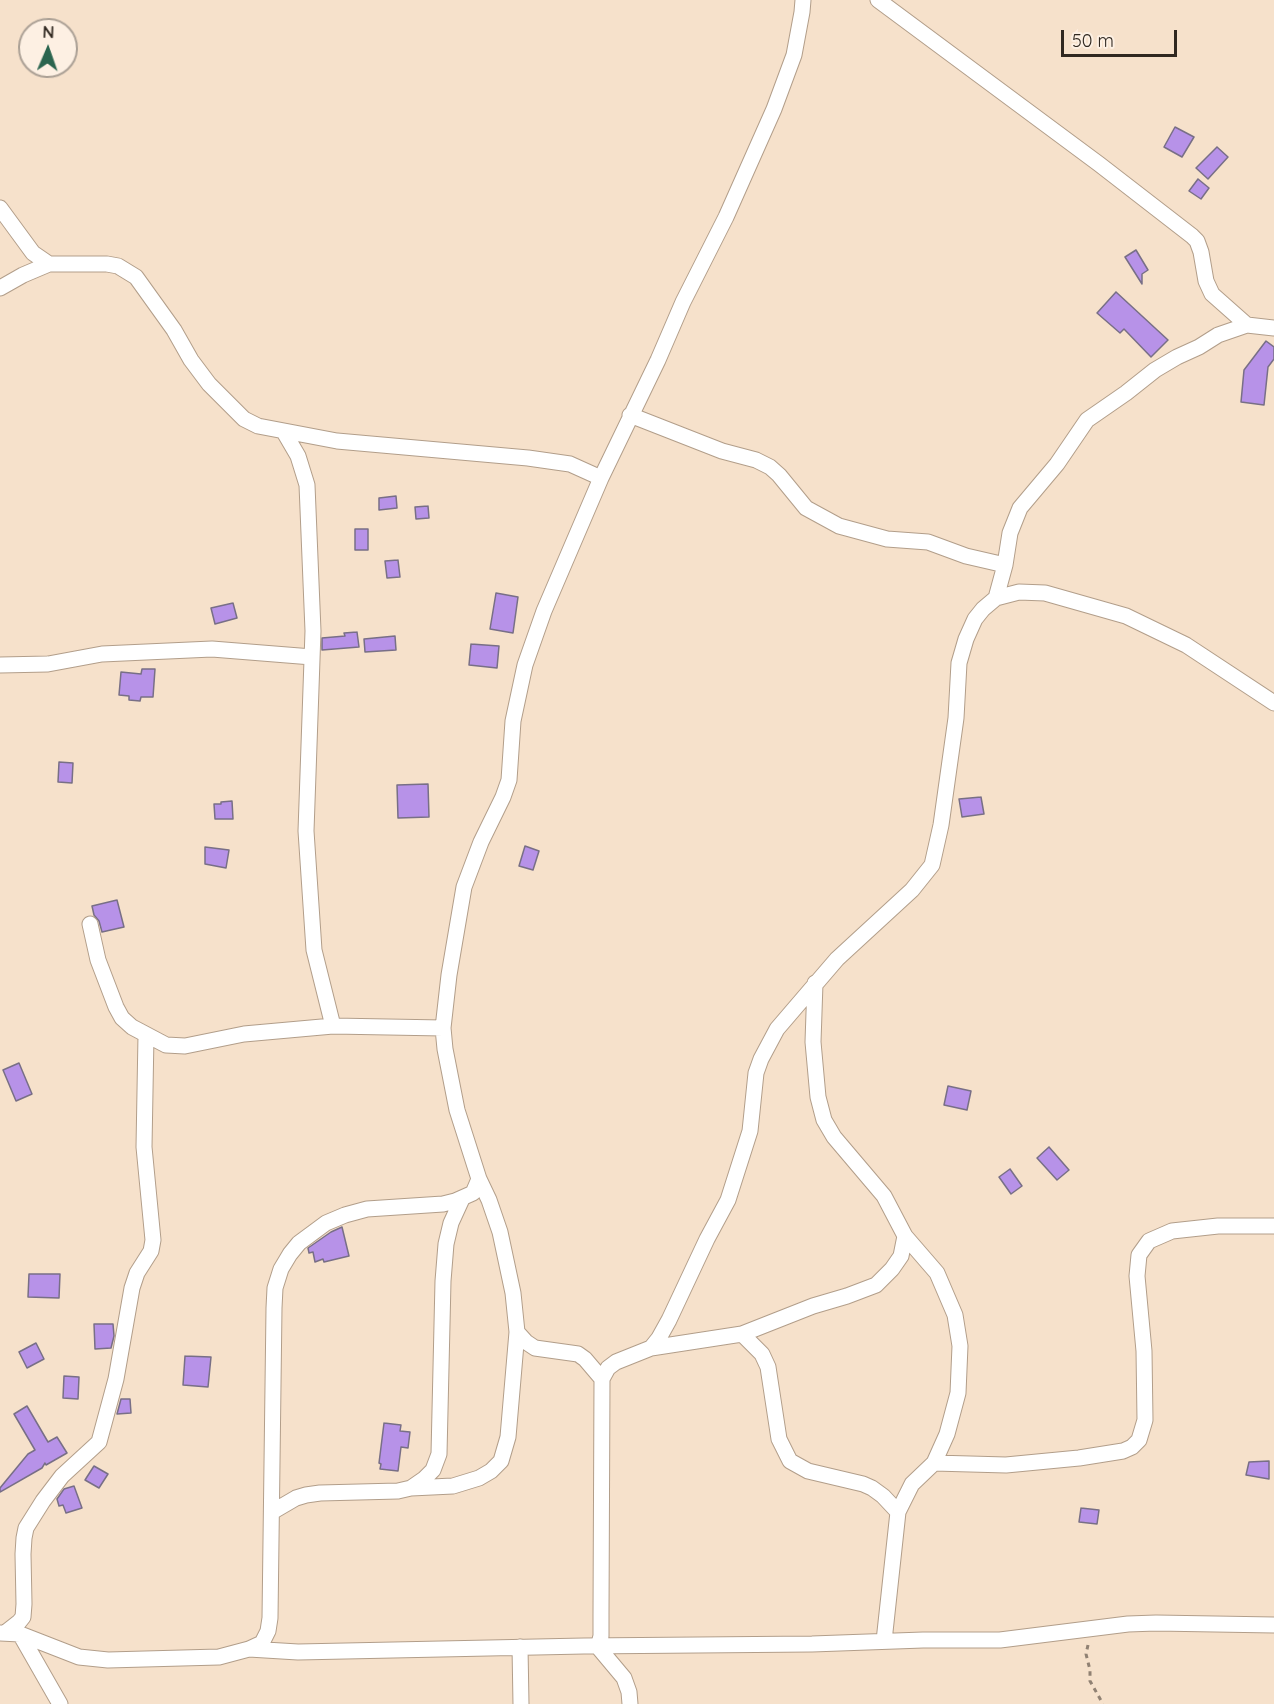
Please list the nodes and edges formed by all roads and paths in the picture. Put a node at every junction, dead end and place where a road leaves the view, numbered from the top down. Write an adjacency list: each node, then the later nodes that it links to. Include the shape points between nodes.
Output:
1 (803, 0): 8 (street, via 794,55 774,110)
2 (878, 0): 6 (street, via 1192,236 1201,252 1212,294)
3 (0, 208): 4 (street, via 33,253)
4 (49, 264): 5 (street); 9 (street, via 106,264 128,271 144,287 191,360 226,403 244,419)
5 (0, 288)
6 (1247, 325): 7 (street); 11 (street, via 1218,335 1155,370 1087,420 1020,508 1010,533)
7 (1274, 328)
8 (630, 415): 10 (street); 11 (street, via 770,466 806,508 839,526 887,539 928,542)
9 (284, 432): 10 (street, via 570,464); 13 (street, via 298,456 307,485)
10 (601, 478): 19 (street, via 525,665 513,721 509,780 464,887)
11 (1005, 565): 12 (street)
12 (996, 598): 15 (street, via 1019,591 1045,593 1126,616 1186,645); 17 (street, via 975,619 959,663 956,718 932,864 912,890)
13 (312, 657): 14 (street, via 212,649 102,654 48,664); 18 (street, via 306,831 309,894 314,950)
14 (0, 664)
15 (1274, 703)
16 (90, 924): 20 (street, via 98,960 116,1007 122,1018)
17 (816, 983): 24 (street, via 813,1042 824,1120 884,1196); 27 (street, via 777,1029 761,1059 750,1131 728,1200 669,1320)
18 (333, 1026): 19 (street); 20 (street, via 244,1034 185,1046 166,1045)
19 (443, 1028): 21 (street, via 457,1110)
20 (146, 1035): 35 (street, via 144,1147 151,1251 132,1288 116,1379 99,1442 62,1476 26,1528 23,1617)
21 (479, 1179): 22 (street, via 473,1192); 25 (street, via 500,1232)
22 (462, 1199): 30 (street, via 446,1244 439,1454 433,1470); 31 (street, via 345,1215 326,1223 290,1254 275,1288)
23 (1274, 1226): 29 (street, via 1172,1231 1149,1241 1139,1255 1144,1420 1139,1440 1132,1447 1079,1458 1006,1465)
24 (905, 1236): 26 (street, via 901,1256 876,1285); 29 (street, via 937,1273 955,1315 960,1346 958,1393)
25 (517, 1332): 28 (street, via 536,1347 578,1354); 30 (street, via 508,1437 501,1461 479,1478 453,1486)
26 (742, 1334): 27 (street); 32 (street, via 762,1354 768,1367 778,1439 790,1461 808,1471 872,1488)
27 (651, 1348): 28 (street, via 616,1362)
28 (602, 1379): 38 (street)
29 (934, 1463): 32 (street, via 912,1484)
30 (411, 1488): 31 (street, via 306,1495)
31 (272, 1512): 39 (street, via 268,1631 262,1643)
32 (898, 1512): 36 (street)
33 (1274, 1625): 34 (street, via 1156,1623)
34 (1091, 1628): 36 (street, via 1000,1640); 43 (path, via 1086,1654 1090,1681)
35 (8, 1633): 39 (street, via 79,1657 108,1660 219,1658); 40 (street)
36 (884, 1641): 38 (street)
37 (520, 1647): 38 (street); 39 (street, via 298,1653); 41 (street)
38 (598, 1647): 42 (street, via 624,1678)
39 (249, 1649)
40 (60, 1704)
41 (521, 1704)
42 (630, 1704)
43 (1103, 1704)

